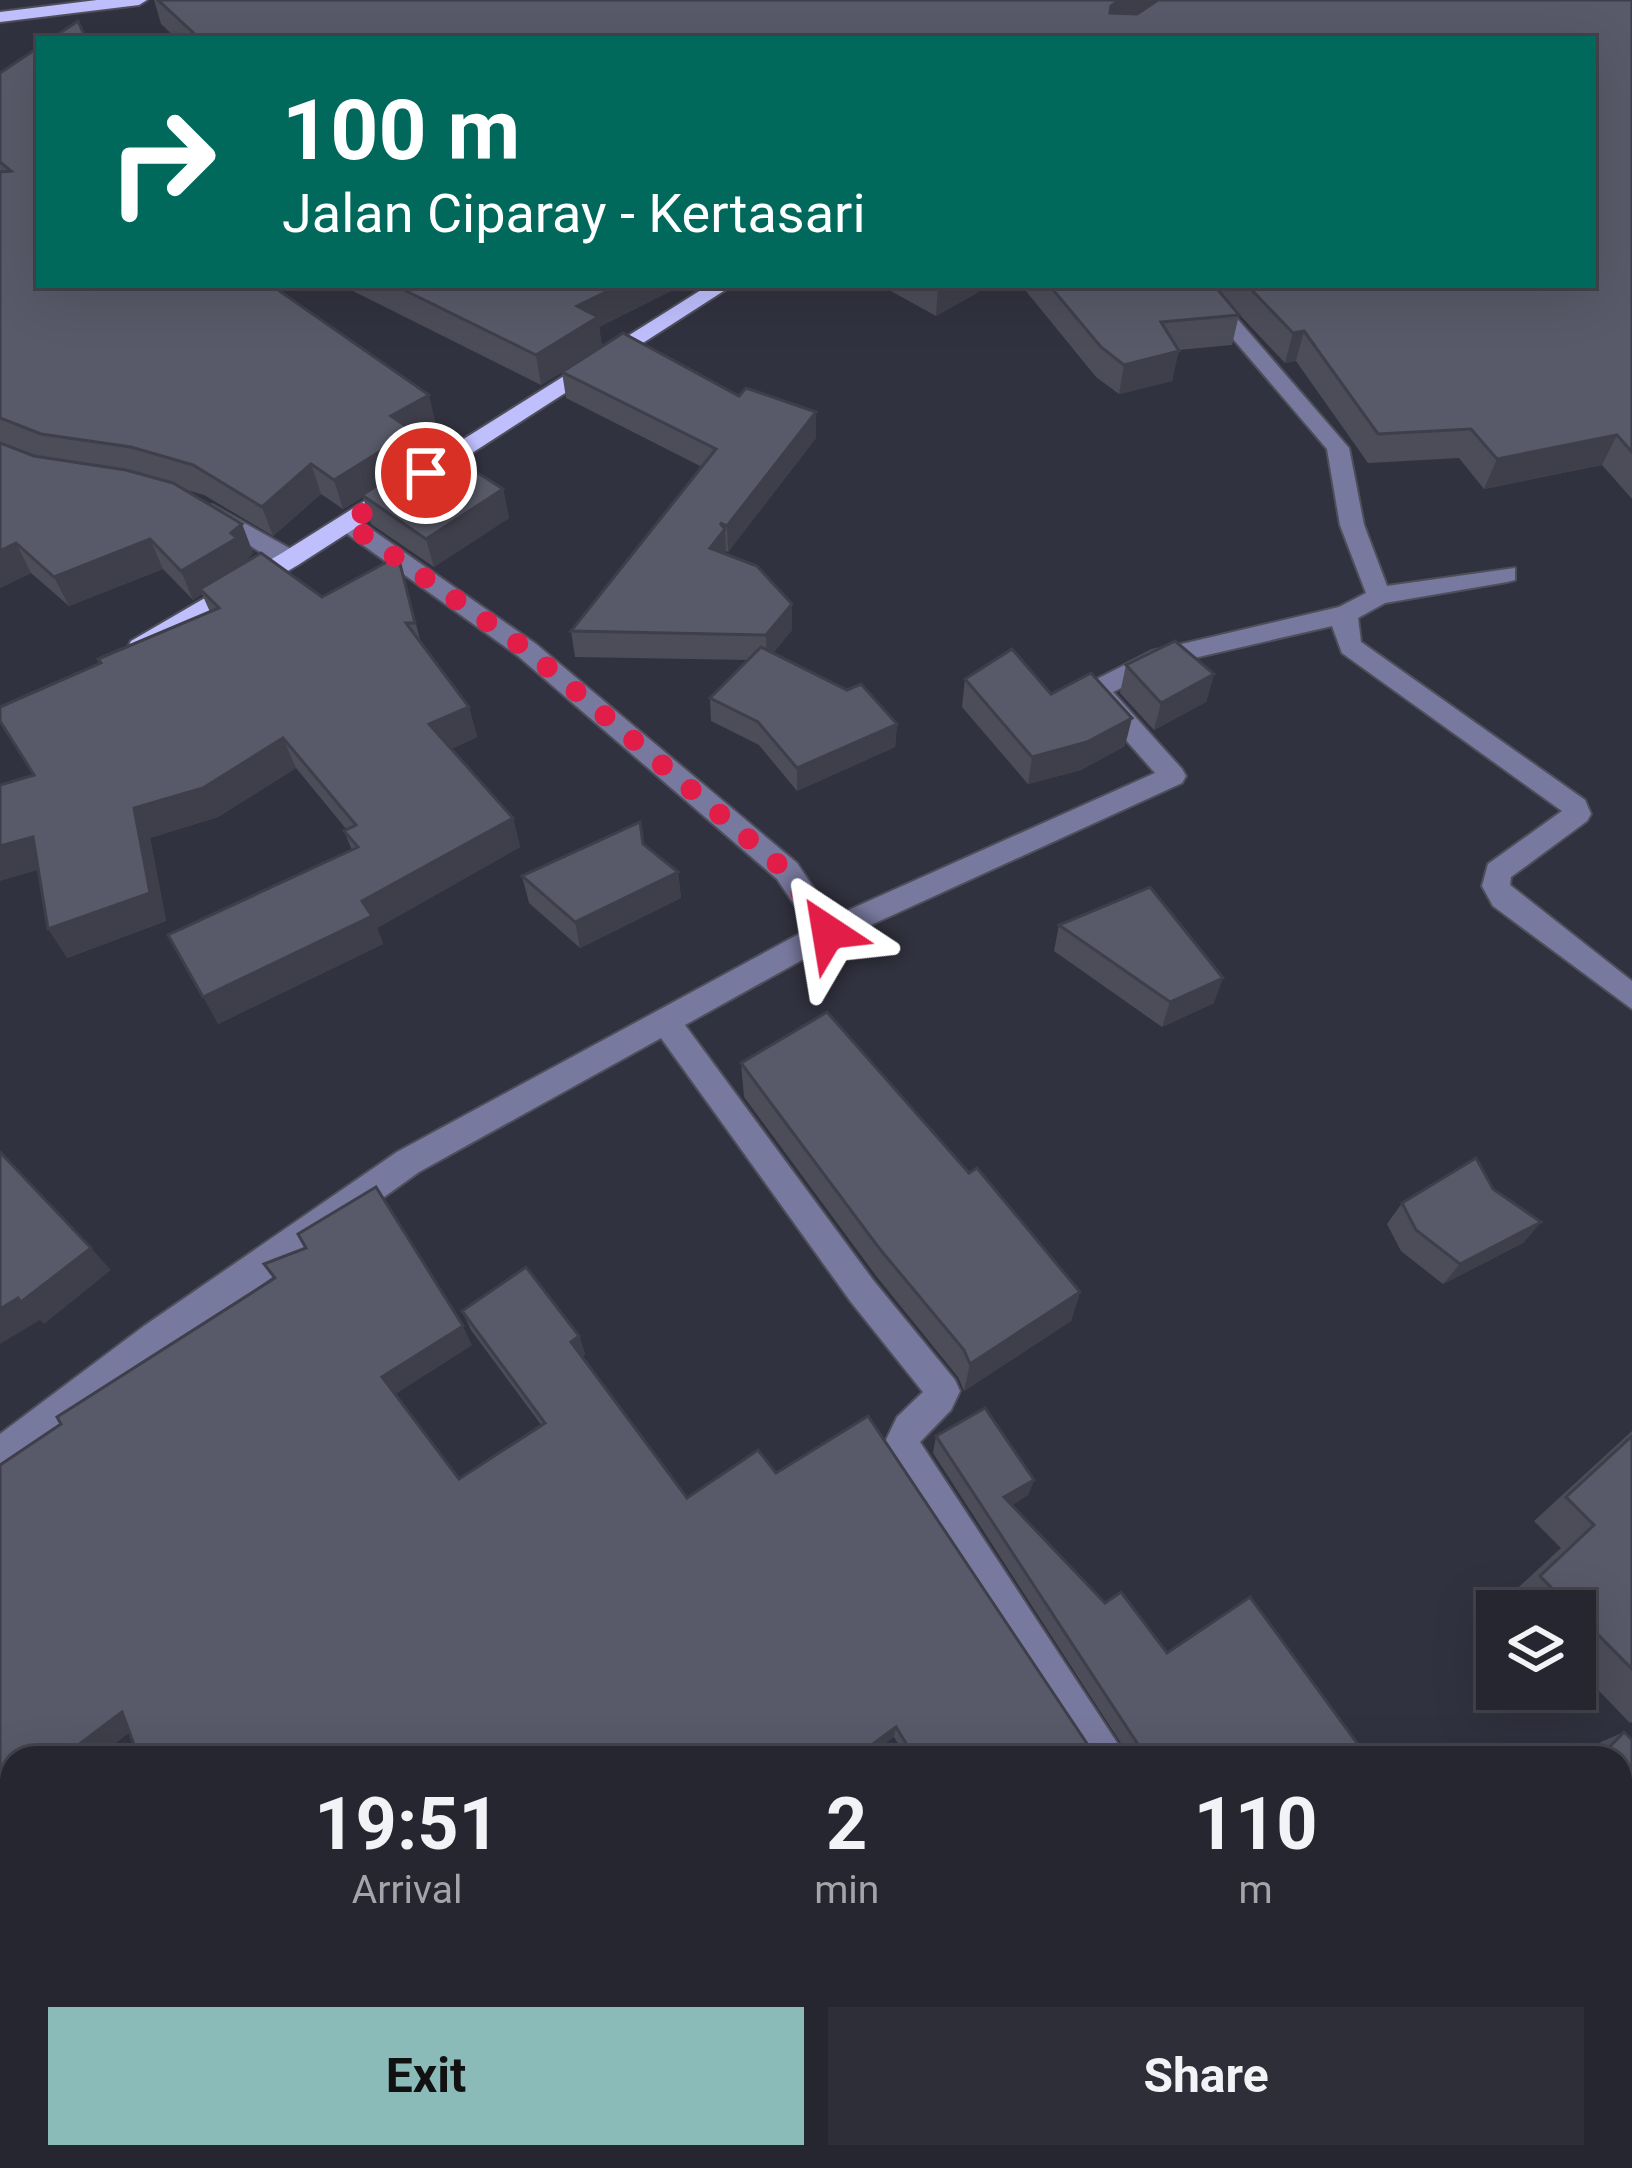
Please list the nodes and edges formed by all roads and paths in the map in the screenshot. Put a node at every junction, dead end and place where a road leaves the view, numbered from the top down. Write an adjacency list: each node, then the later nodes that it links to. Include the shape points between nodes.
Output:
1 (139, 0): 2 (main road)
2 (0, 17)
3 (718, 288): 6 (main road)
4 (1200, 288): 9 (street, via 1337,448 1352,525)
5 (195, 504): 7 (street)
6 (347, 523): 7 (main road); 12 (street, via 527,650 617,726 787,872)
7 (290, 559): 11 (main road)
8 (1507, 574): 9 (street)
9 (1379, 596): 10 (street)
10 (1346, 614): 12 (street, via 1161,657 1096,690 1173,776); 13 (street, via 1351,647 1576,807 1577,814 1498,872 1496,886)
11 (112, 664)
12 (828, 932): 14 (street)
13 (1632, 997)
14 (665, 1020): 15 (street, via 408,1162); 16 (street, via 943,1391 901,1444)
15 (0, 1455)
16 (1100, 1746)

